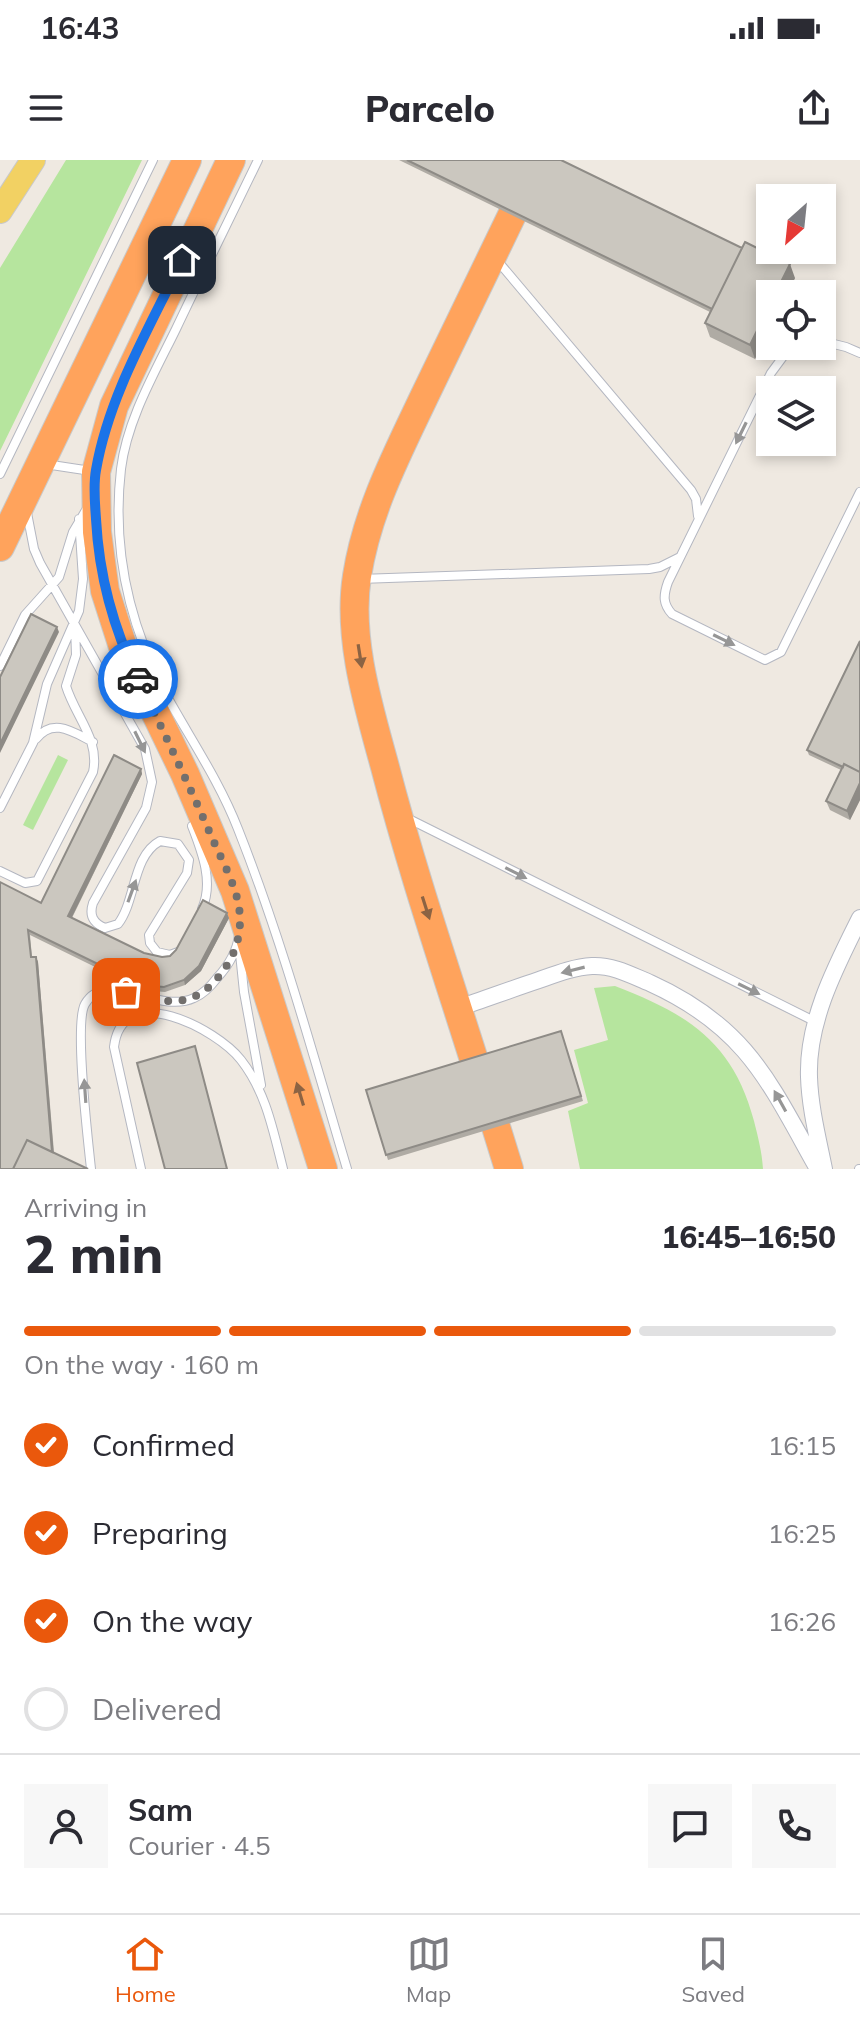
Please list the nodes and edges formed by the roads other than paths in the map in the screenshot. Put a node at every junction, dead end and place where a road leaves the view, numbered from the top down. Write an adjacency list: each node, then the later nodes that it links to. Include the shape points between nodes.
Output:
1 (33, 160): 6 (main road)
2 (153, 160): 13 (lane)
3 (187, 160): 12 (highway)
4 (231, 160): 15 (highway, via 127,375)
5 (258, 160): 46 (lane, via 149,383 133,427 122,466 120,556 138,631 164,690 213,773 263,894)
6 (0, 211)
7 (512, 215): 8 (highway)
8 (492, 255): 17 (lane, via 691,490); 20 (highway, via 384,482)
9 (836, 344): 10 (lane)
10 (860, 353)
11 (781, 360): 17 (lane, one-way to 17)
12 (41, 464): 15 (lane); 16 (highway)
13 (0, 474)
14 (860, 492): 19 (lane, one-way to 14, via 665,590 666,607 765,660 781,652)
15 (90, 496): 21 (lane); 23 (lane); 28 (highway, via 112,616)
16 (24, 498): 18 (highway); 21 (lane, via 34,549)
17 (697, 523): 19 (lane)
18 (0, 547)
19 (680, 557): 20 (lane, via 649,569)
20 (356, 579): 30 (highway, one-way to 30, via 359,652)
21 (53, 585): 22 (lane); 23 (lane)
22 (25, 615): 24 (lane); 25 (lane)
23 (75, 625): 26 (lane, via 76,655 66,686); 27 (lane, via 47,684); 36 (lane, one-way to 36, via 139,738 152,782 146,808 93,903 92,915 100,926 118,924 147,851 160,841 171,841 187,854 189,867 149,939 152,948 165,955 174,954)
24 (23, 639)
25 (0, 666)
26 (93, 742): 27 (lane, via 52,726); 31 (lane, via 93,772 40,877 29,884)
27 (33, 743): 29 (lane)
28 (185, 774): 32 (highway); 33 (lane, via 191,822 208,881)
29 (0, 808)
30 (397, 813): 37 (highway, one-way to 37); 38 (lane, one-way to 38)
31 (0, 871)
32 (235, 891): 35 (lane); 45 (highway, one-way to 32)
33 (198, 916)
34 (860, 918): 38 (street)
35 (239, 940): 40 (lane); 42 (lane, one-way to 35, via 80,1030 85,1003 109,988 163,1002 194,998 222,973)
36 (186, 941)
37 (458, 1008): 39 (highway); 48 (street, one-way to 37, via 745,1050 712,1018 650,984 609,967 591,966)
38 (816, 1022): 48 (street, via 809,1076)
39 (475, 1063)
40 (263, 1093): 43 (lane, via 242,1061 212,1033 167,1016 126,1020 114,1047); 44 (lane)
41 (496, 1127): 47 (highway)
42 (91, 1169)
43 (141, 1169)
44 (283, 1169)
45 (323, 1169)
46 (347, 1169)
47 (509, 1169)
48 (821, 1169)

